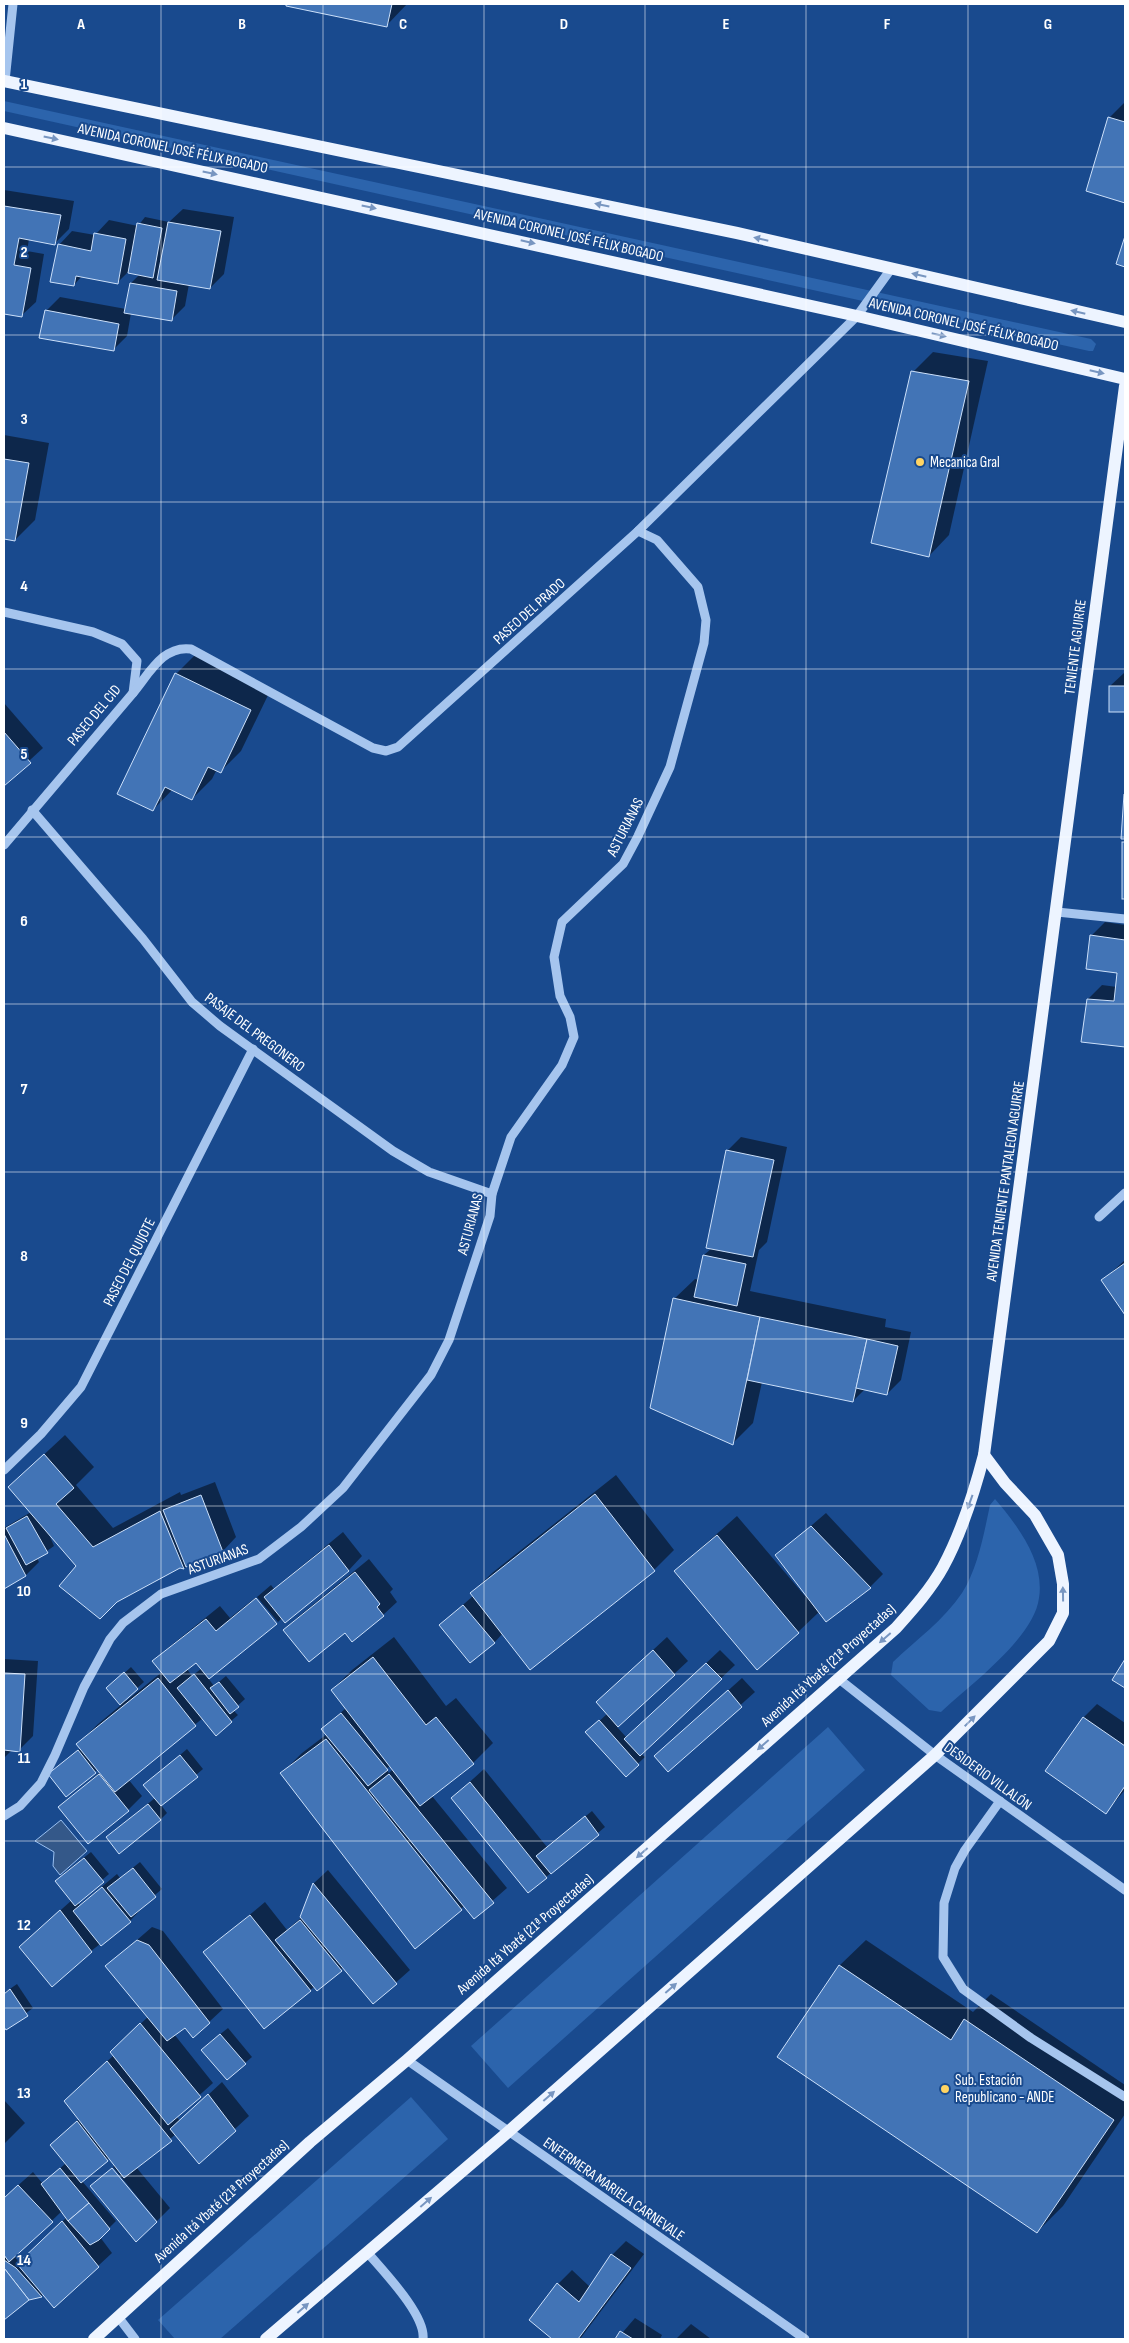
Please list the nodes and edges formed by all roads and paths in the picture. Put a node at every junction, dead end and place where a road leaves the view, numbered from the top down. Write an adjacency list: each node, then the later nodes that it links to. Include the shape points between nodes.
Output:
1 (13, 4): 2 (street)
2 (4, 81): 4 (main road, AVENIDA CORONEL JOSÉ FÉLIX BOGADO, one-way to 2, via 636,212)
3 (4, 128): 5 (main road, AVENIDA CORONEL JOSÉ FÉLIX BOGADO, one-way to 5)
4 (891, 269): 5 (street, PASEO DEL PRADO); 6 (main road, AVENIDA CORONEL JOSÉ FÉLIX BOGADO, one-way to 4)
5 (857, 316): 7 (main road, AVENIDA CORONEL JOSÉ FÉLIX BOGADO, one-way to 7); 9 (street, PASEO DEL PRADO)
6 (1125, 322)
7 (1125, 379)
8 (1125, 386): 14 (main road, TENIENTE AGUIRRE)
9 (638, 531): 11 (street, PASEO DEL PRADO, via 398,747 386,751 373,748 191,650 180,648 166,653); 18 (street, ASTURIANAS, via 657,540 698,587 706,620 704,643 670,767 638,836 623,864 562,922 554,957 560,996 570,1017 574,1037 562,1064 511,1137)
10 (4, 612): 11 (street, PASEO DEL CID, via 93,632 122,644 137,661)
11 (133, 693): 12 (street, PASEO DEL CID)
12 (32, 810): 13 (street, PASEO DEL CID); 16 (street, PASAJE DEL PREGONERO, via 143,939 192,1002)
13 (4, 845)
14 (1057, 912): 15 (street); 20 (main road, AVENIDA TENIENTE PANTALEON AGUIRRE)
15 (1125, 919)
16 (253, 1049): 18 (street, PASAJE DEL PREGONERO, via 393,1151 429,1172); 21 (street, PASEO DEL QUIJOTE, via 81,1387 42,1434)
17 (1125, 1193): 19 (street)
18 (492, 1194): 25 (street, ASTURIANAS, via 490,1216 449,1340 431,1374 348,1480 301,1527 259,1559 161,1594 123,1624 110,1639 84,1687 41,1783 20,1806)
19 (1099, 1217)
20 (984, 1455): 22 (main road, Avenida Itá Ybaté (21ª Proyectadas), one-way to 22, via 963,1522 942,1568 896,1628); 23 (main road, one-way to 20, via 1049,1641 1064,1613 1058,1554 1035,1516)
21 (4, 1470)
22 (839, 1679): 23 (street, DESIDERIO VILLALÓN); 27 (main road, Avenida Itá Ybaté (21ª Proyectadas), one-way to 27)
23 (935, 1755): 24 (street, DESIDERIO VILLALÓN); 29 (main road, one-way to 23)
24 (1000, 1801): 26 (street, DESIDERIO VILLALÓN); 28 (street, via 955,1868 944,1903 943,1957 963,1989 1031,2038)
25 (4, 1816)
26 (1125, 1890)
27 (407, 2060): 29 (street, ENFERMERA MARIELA CARNEVALE); 31 (main road, Avenida Itá Ybaté (21ª Proyectadas), via 233,2210)
28 (1125, 2097)
29 (508, 2132): 30 (main road, one-way to 29); 36 (street, ENFERMERA MARIELA CARNEVALE)
30 (367, 2252): 34 (main road, one-way to 30); 35 (street, via 416,2312 424,2332)
31 (119, 2318): 32 (main road, Avenida Itá Ybaté (21ª Proyectadas)); 33 (street)
32 (94, 2339)
33 (135, 2339)
34 (266, 2339)
35 (422, 2339)
36 (805, 2339)

